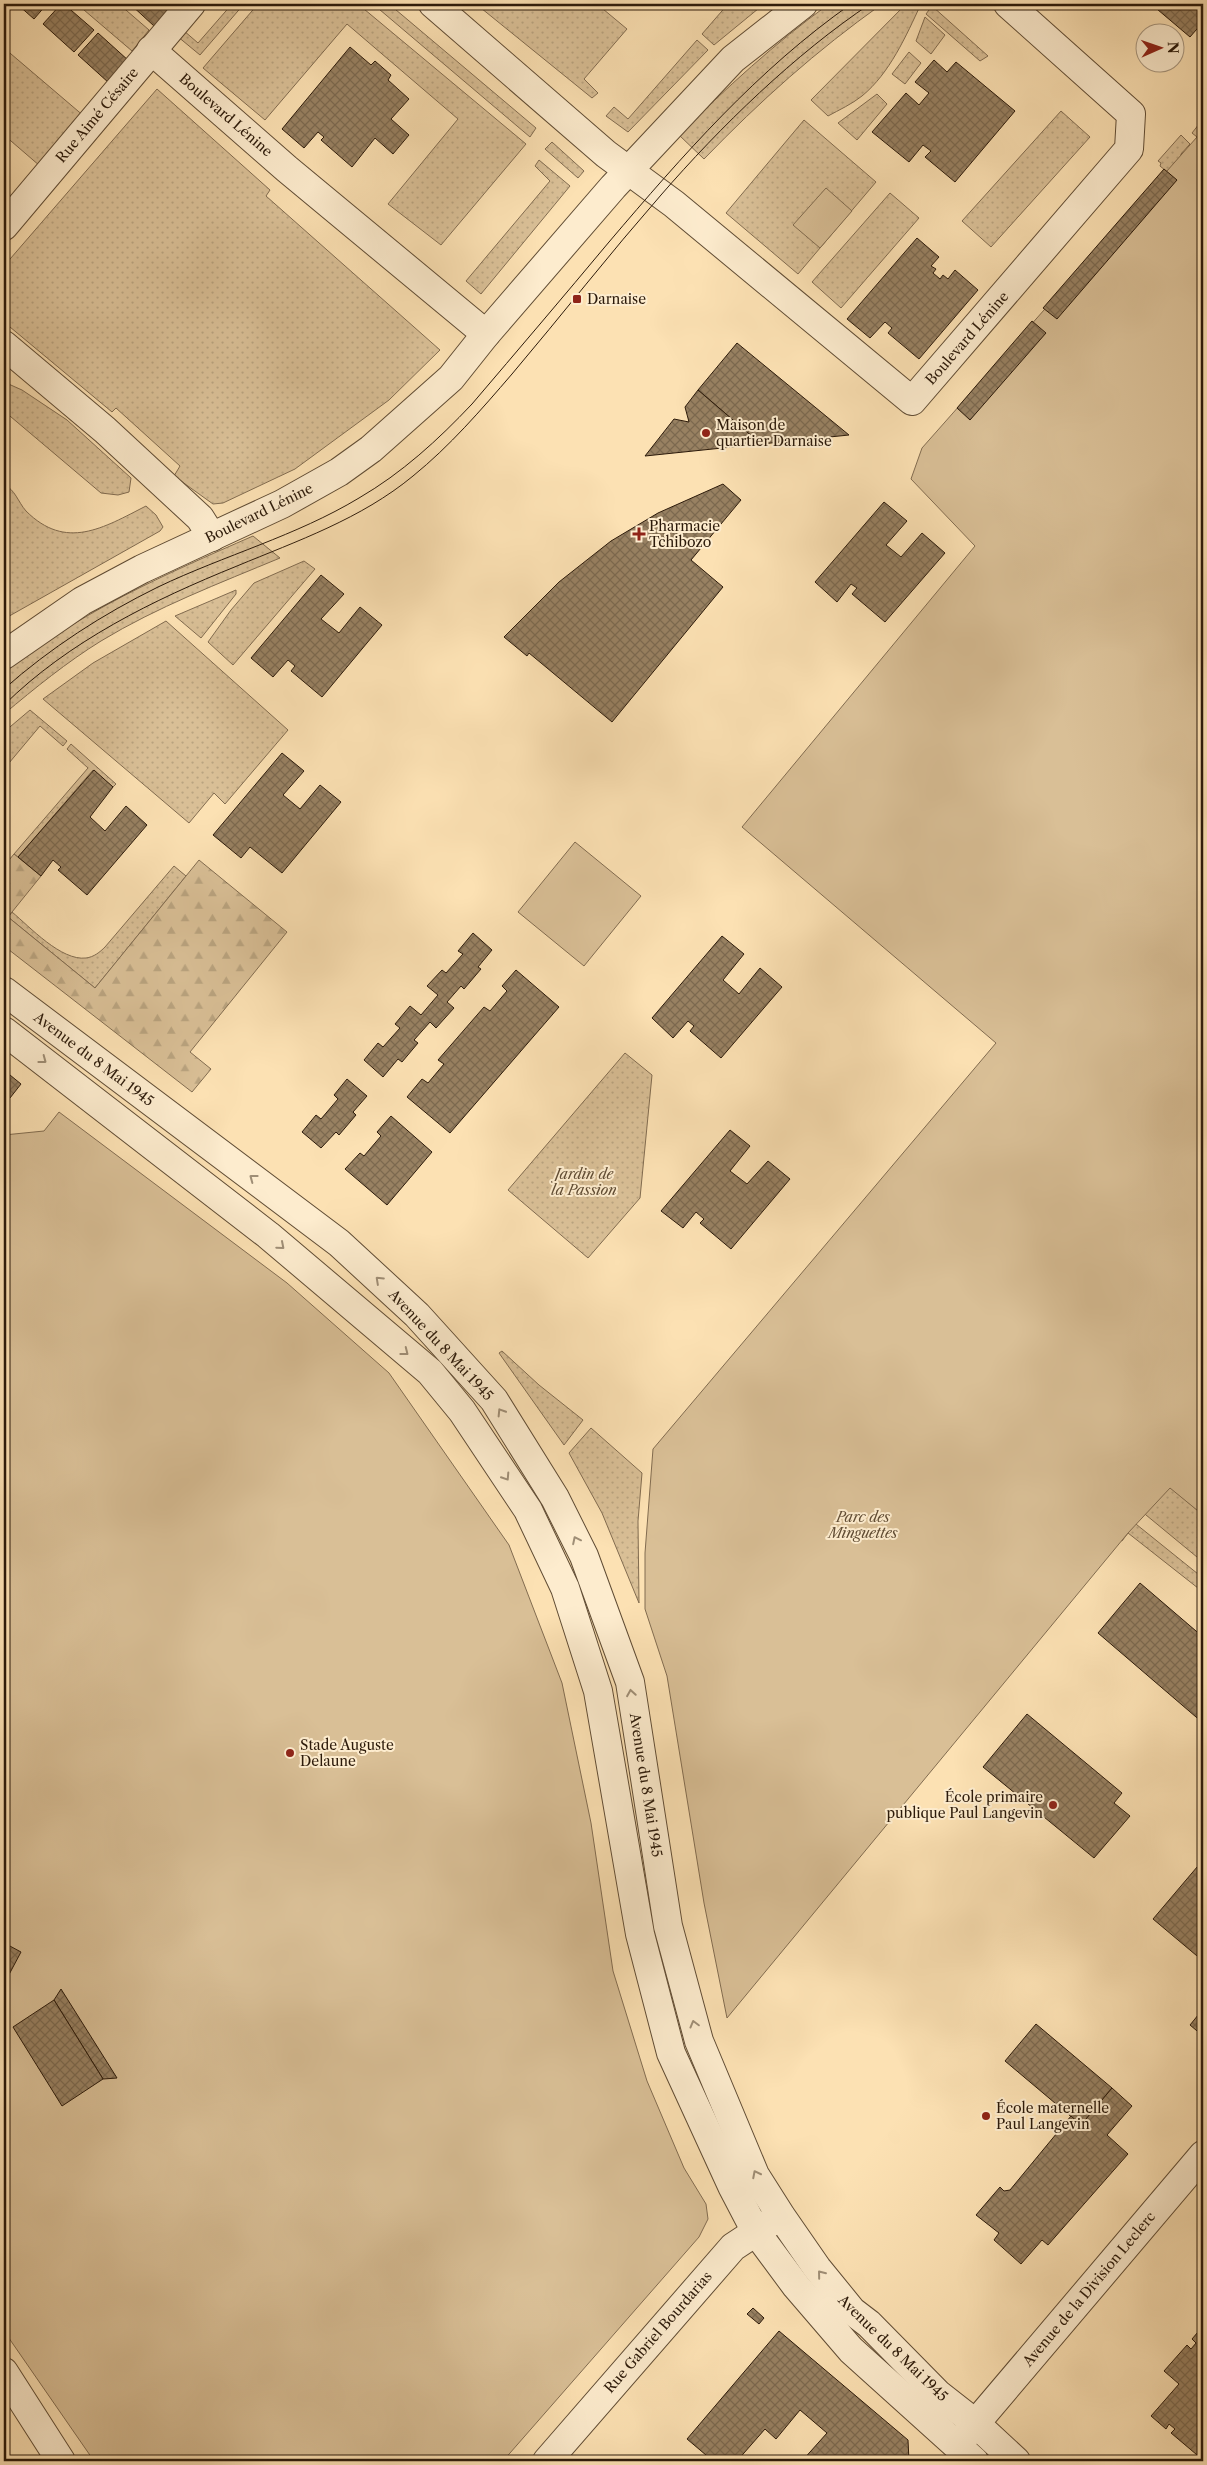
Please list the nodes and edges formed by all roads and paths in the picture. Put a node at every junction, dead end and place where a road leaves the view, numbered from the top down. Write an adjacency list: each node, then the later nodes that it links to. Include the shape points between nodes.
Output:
1 (191, 4): 5 (street, Rue Aimé Césaire)
2 (433, 4): 6 (street, Boulevard Lénine, via 606,154)
3 (803, 4): 6 (street, Boulevard Lénine, via 733,59)
4 (1008, 4): 6 (street, Boulevard Lénine, via 1131,114 1129,149 912,401)
5 (151, 50): 7 (street, Rue Aimé Césaire); 8 (street, Boulevard Lénine, via 287,169)
6 (629, 170): 8 (street, Boulevard Lénine)
7 (4, 226)
8 (486, 334): 10 (street, Boulevard Lénine, via 451,378 371,449 324,481)
9 (4, 345): 10 (street, via 119,442 200,518)
10 (212, 537): 11 (street, Boulevard Lénine, via 82,600)
11 (4, 655)
12 (4, 991): 15 (street, Avenue du 8 Mai 1945)
13 (4, 1031): 14 (street, Avenue du 8 Mai 1945, one-way to 14)
14 (80, 1089): 15 (street, Avenue du 8 Mai 1945, via 106,1092); 16 (street, Avenue du 8 Mai 1945)
15 (195, 1142): 16 (street, Avenue du 8 Mai 1945, via 239,1193); 18 (street, Avenue du 8 Mai 1945, one-way to 15, via 756,2174 699,2040 668,1926 630,1682 584,1556 555,1498 494,1400 417,1316 339,1243)
16 (252, 1223): 19 (street, Avenue du 8 Mai 1945, one-way to 19, via 430,1372 462,1411 528,1510 565,1588 598,1691 640,1934 671,2053)
17 (1203, 2155): 21 (street, Avenue de la Division Leclerc)
18 (781, 2216): 19 (street, Rue Gabriel Bourdarias); 21 (street, Avenue du 8 Mai 1945, one-way to 18, via 938,2394 852,2311)
19 (756, 2232): 22 (street, Avenue du 8 Mai 1945, via 850,2350); 24 (street, Rue Gabriel Bourdarias, via 733,2246)
20 (4, 2372): 23 (street)
21 (975, 2424): 22 (street, Avenue de la Division Leclerc); 25 (street, Avenue du 8 Mai 1945)
22 (958, 2456)
23 (61, 2461)
24 (547, 2461)
25 (1016, 2461)

